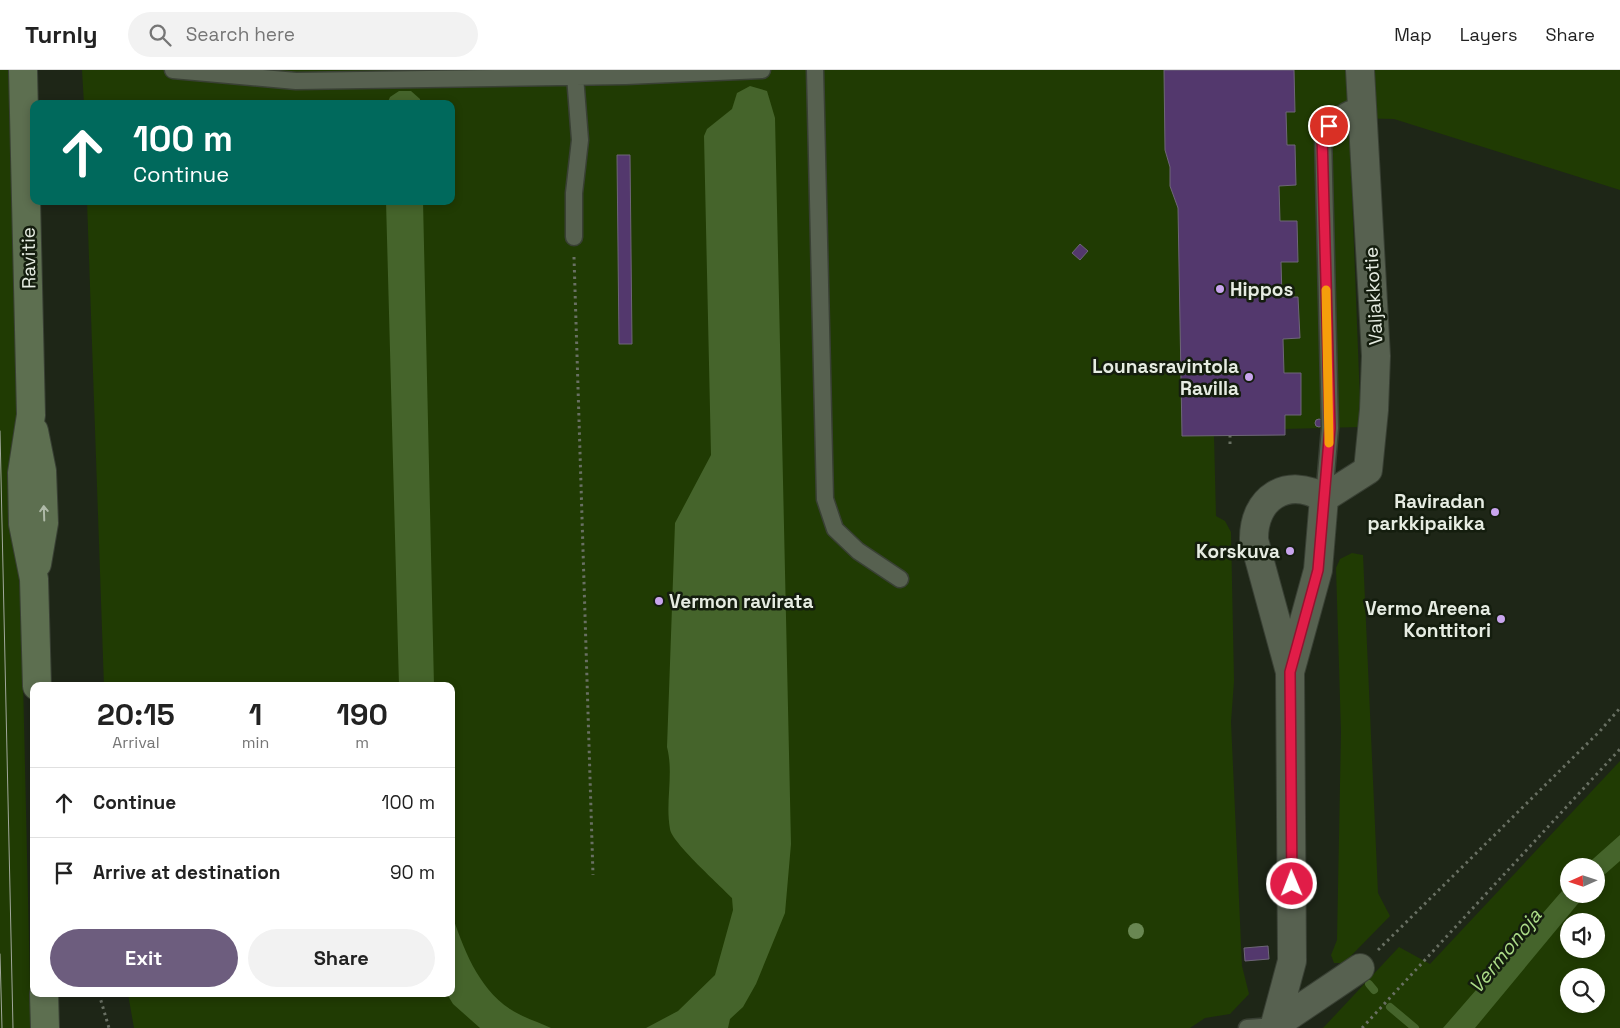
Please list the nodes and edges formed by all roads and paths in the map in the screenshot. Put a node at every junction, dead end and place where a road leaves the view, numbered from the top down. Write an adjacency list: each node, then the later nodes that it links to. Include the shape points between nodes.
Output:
1 (23, 70): 14 (street, Ravitie, via 31,415 22,473 23,524 34,579)
2 (173, 70): 6 (lane, via 296,81)
3 (762, 70): 6 (lane)
4 (815, 70): 12 (lane, via 825,499 835,529 858,552)
5 (1360, 70): 7 (street, Valjakkotie)
6 (575, 76): 8 (lane, via 580,140 574,193)
7 (1363, 106): 11 (street, Valjakkotie, via 1376,356 1374,410 1368,470); 11 (lane, via 1349,107 1335,117 1322,134 1330,428)
8 (574, 236): 17 (path)
9 (1230, 436): 10 (path)
10 (1230, 444)
11 (1324, 498): 13 (street, via 1318,570); 13 (street, via 1305,489 1282,491 1262,506 1254,527 1254,540)
12 (900, 579)
13 (1290, 672): 21 (street, via 1292,961)
14 (37, 682)
15 (1620, 708): 18 (path)
16 (1620, 749): 25 (path)
17 (593, 875)
18 (1360, 968): 21 (street)
19 (44, 997): 22 (street)
20 (100, 997): 23 (path)
21 (1274, 1027): 24 (lane)
22 (45, 1028)
23 (109, 1028)
24 (1247, 1028)
25 (1362, 1028)

